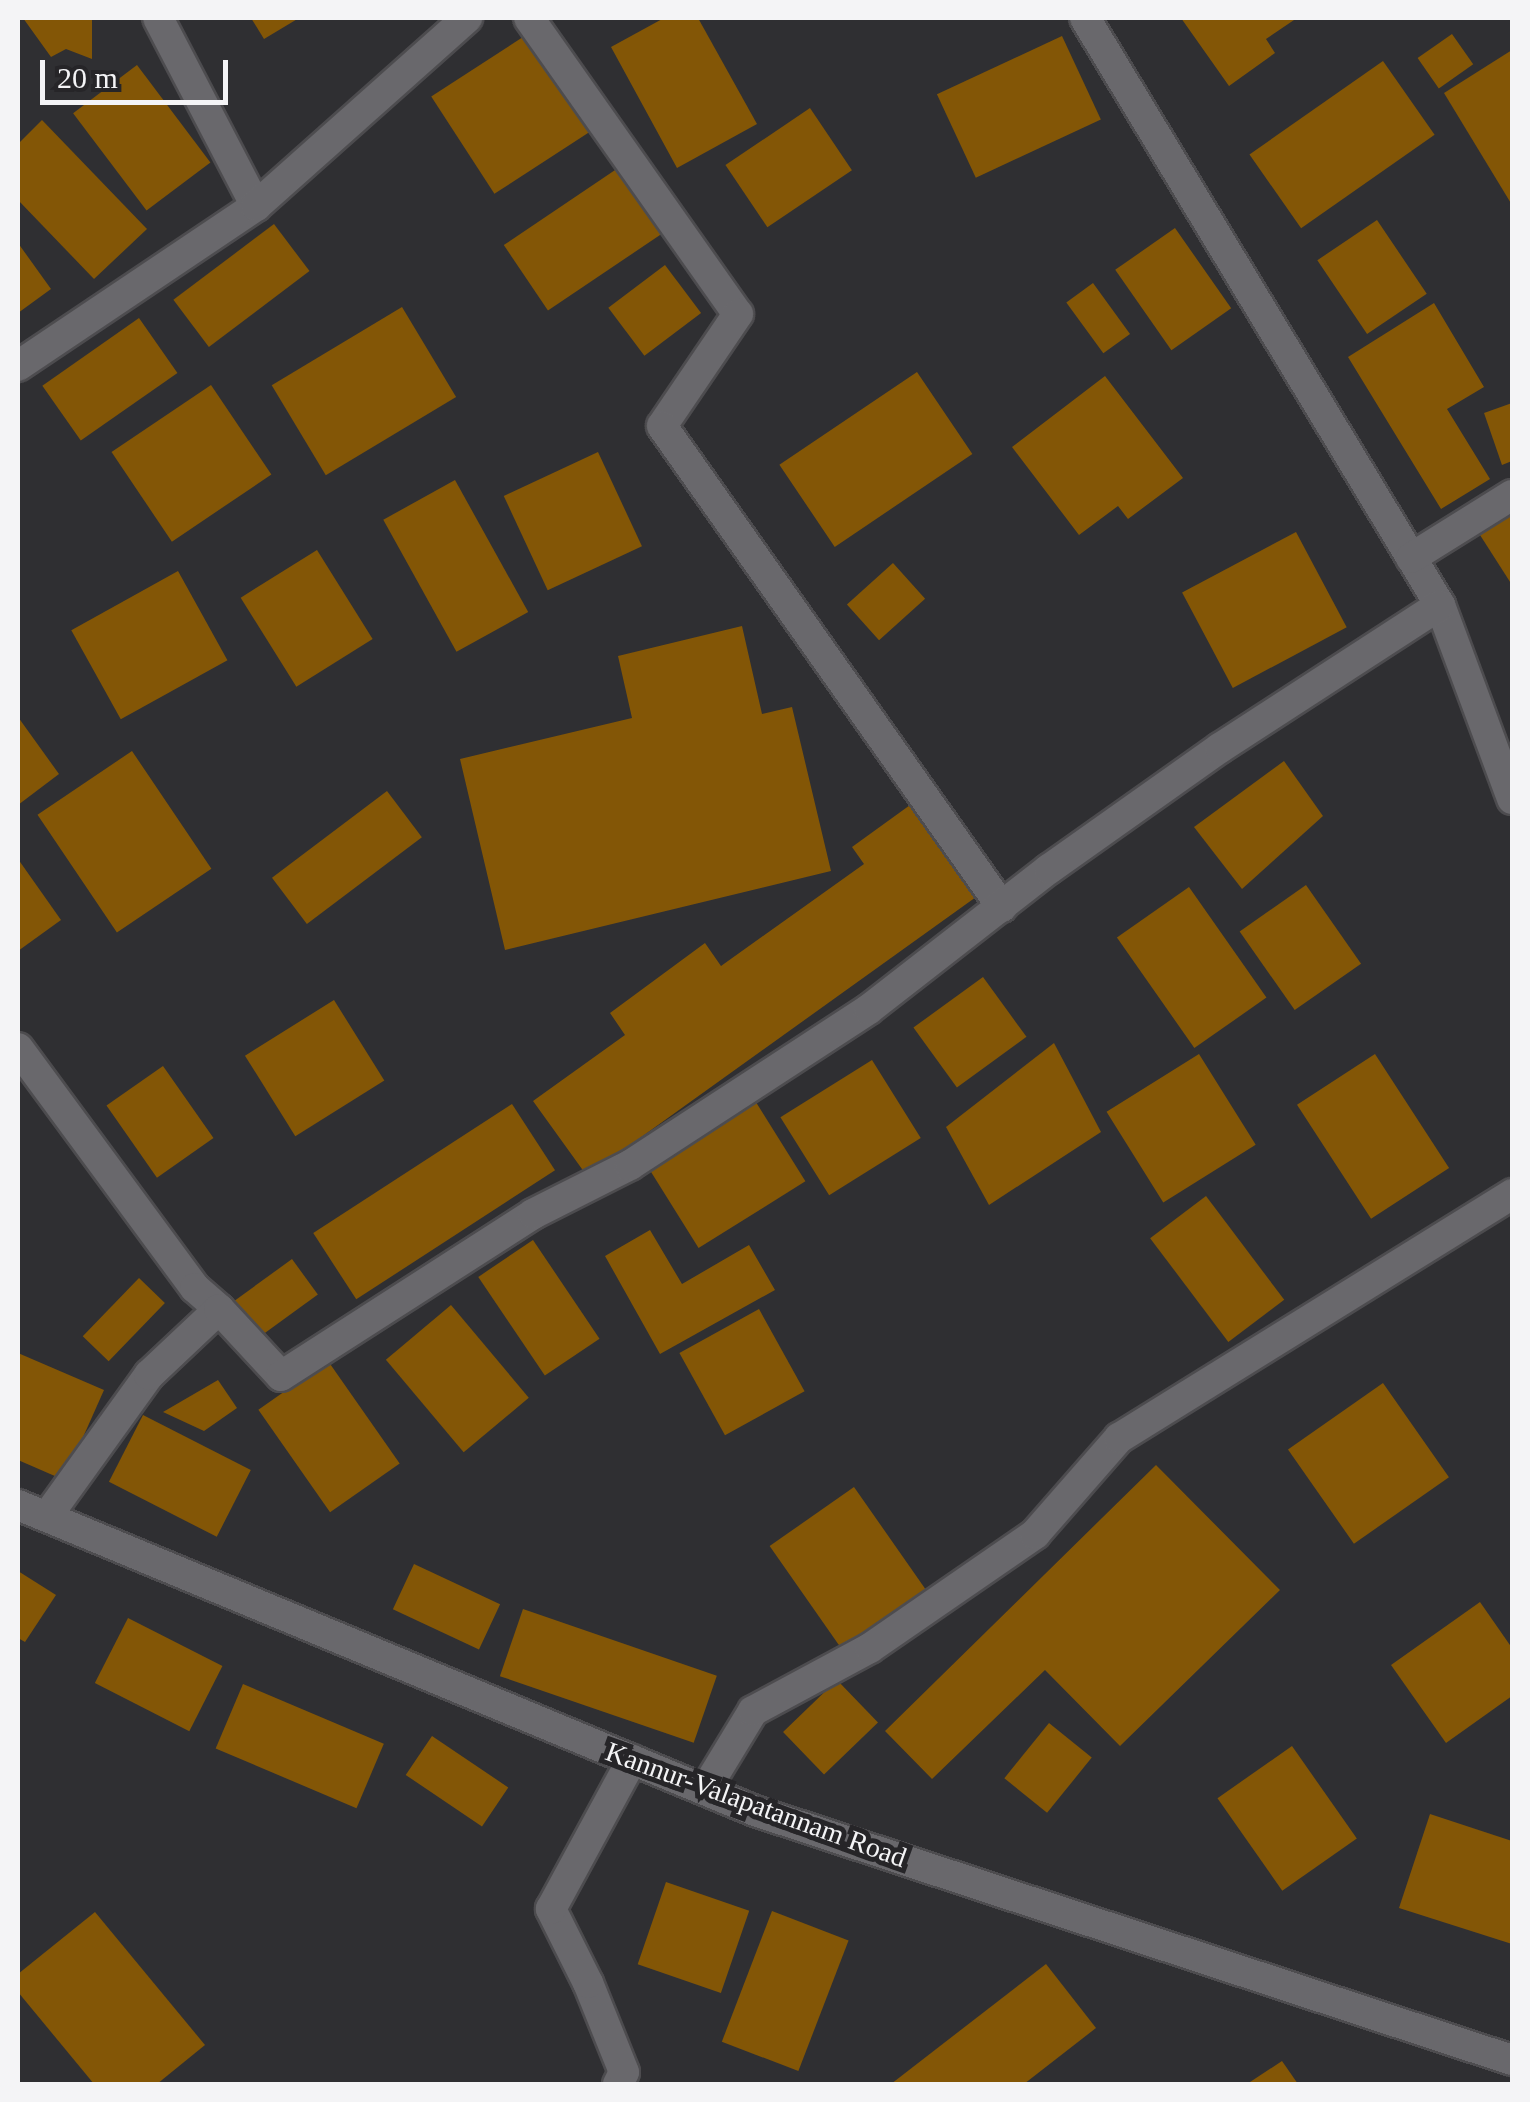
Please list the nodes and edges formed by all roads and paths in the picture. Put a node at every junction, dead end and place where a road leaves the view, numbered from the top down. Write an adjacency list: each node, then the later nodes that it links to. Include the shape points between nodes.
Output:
1 (158, 18): 5 (street)
2 (467, 18): 5 (street)
3 (528, 18): 11 (street, via 738,314 662,426)
4 (1085, 18): 8 (street)
5 (256, 206): 6 (street)
6 (18, 366)
7 (1512, 495): 8 (street)
8 (1411, 558): 9 (street)
9 (1440, 605): 10 (street); 11 (street, via 1220,748)
10 (1512, 799)
11 (1002, 908): 14 (street, via 870,1009 630,1165 533,1214 280,1376)
12 (18, 1048): 14 (street, via 196,1288)
13 (1512, 1194): 18 (street, via 1120,1438 1035,1534 870,1648 753,1710)
14 (219, 1309): 16 (street, via 149,1375)
15 (18, 1504): 16 (street, Kannur-Valapatannam Road)
16 (48, 1516): 17 (street, Kannur-Valapatannam Road)
17 (632, 1760): 18 (street, Kannur-Valapatannam Road); 20 (street, via 551,1909 624,2072)
18 (705, 1790): 19 (street, Kannur-Valapatannam Road)
19 (1512, 2060)
20 (618, 2084)

